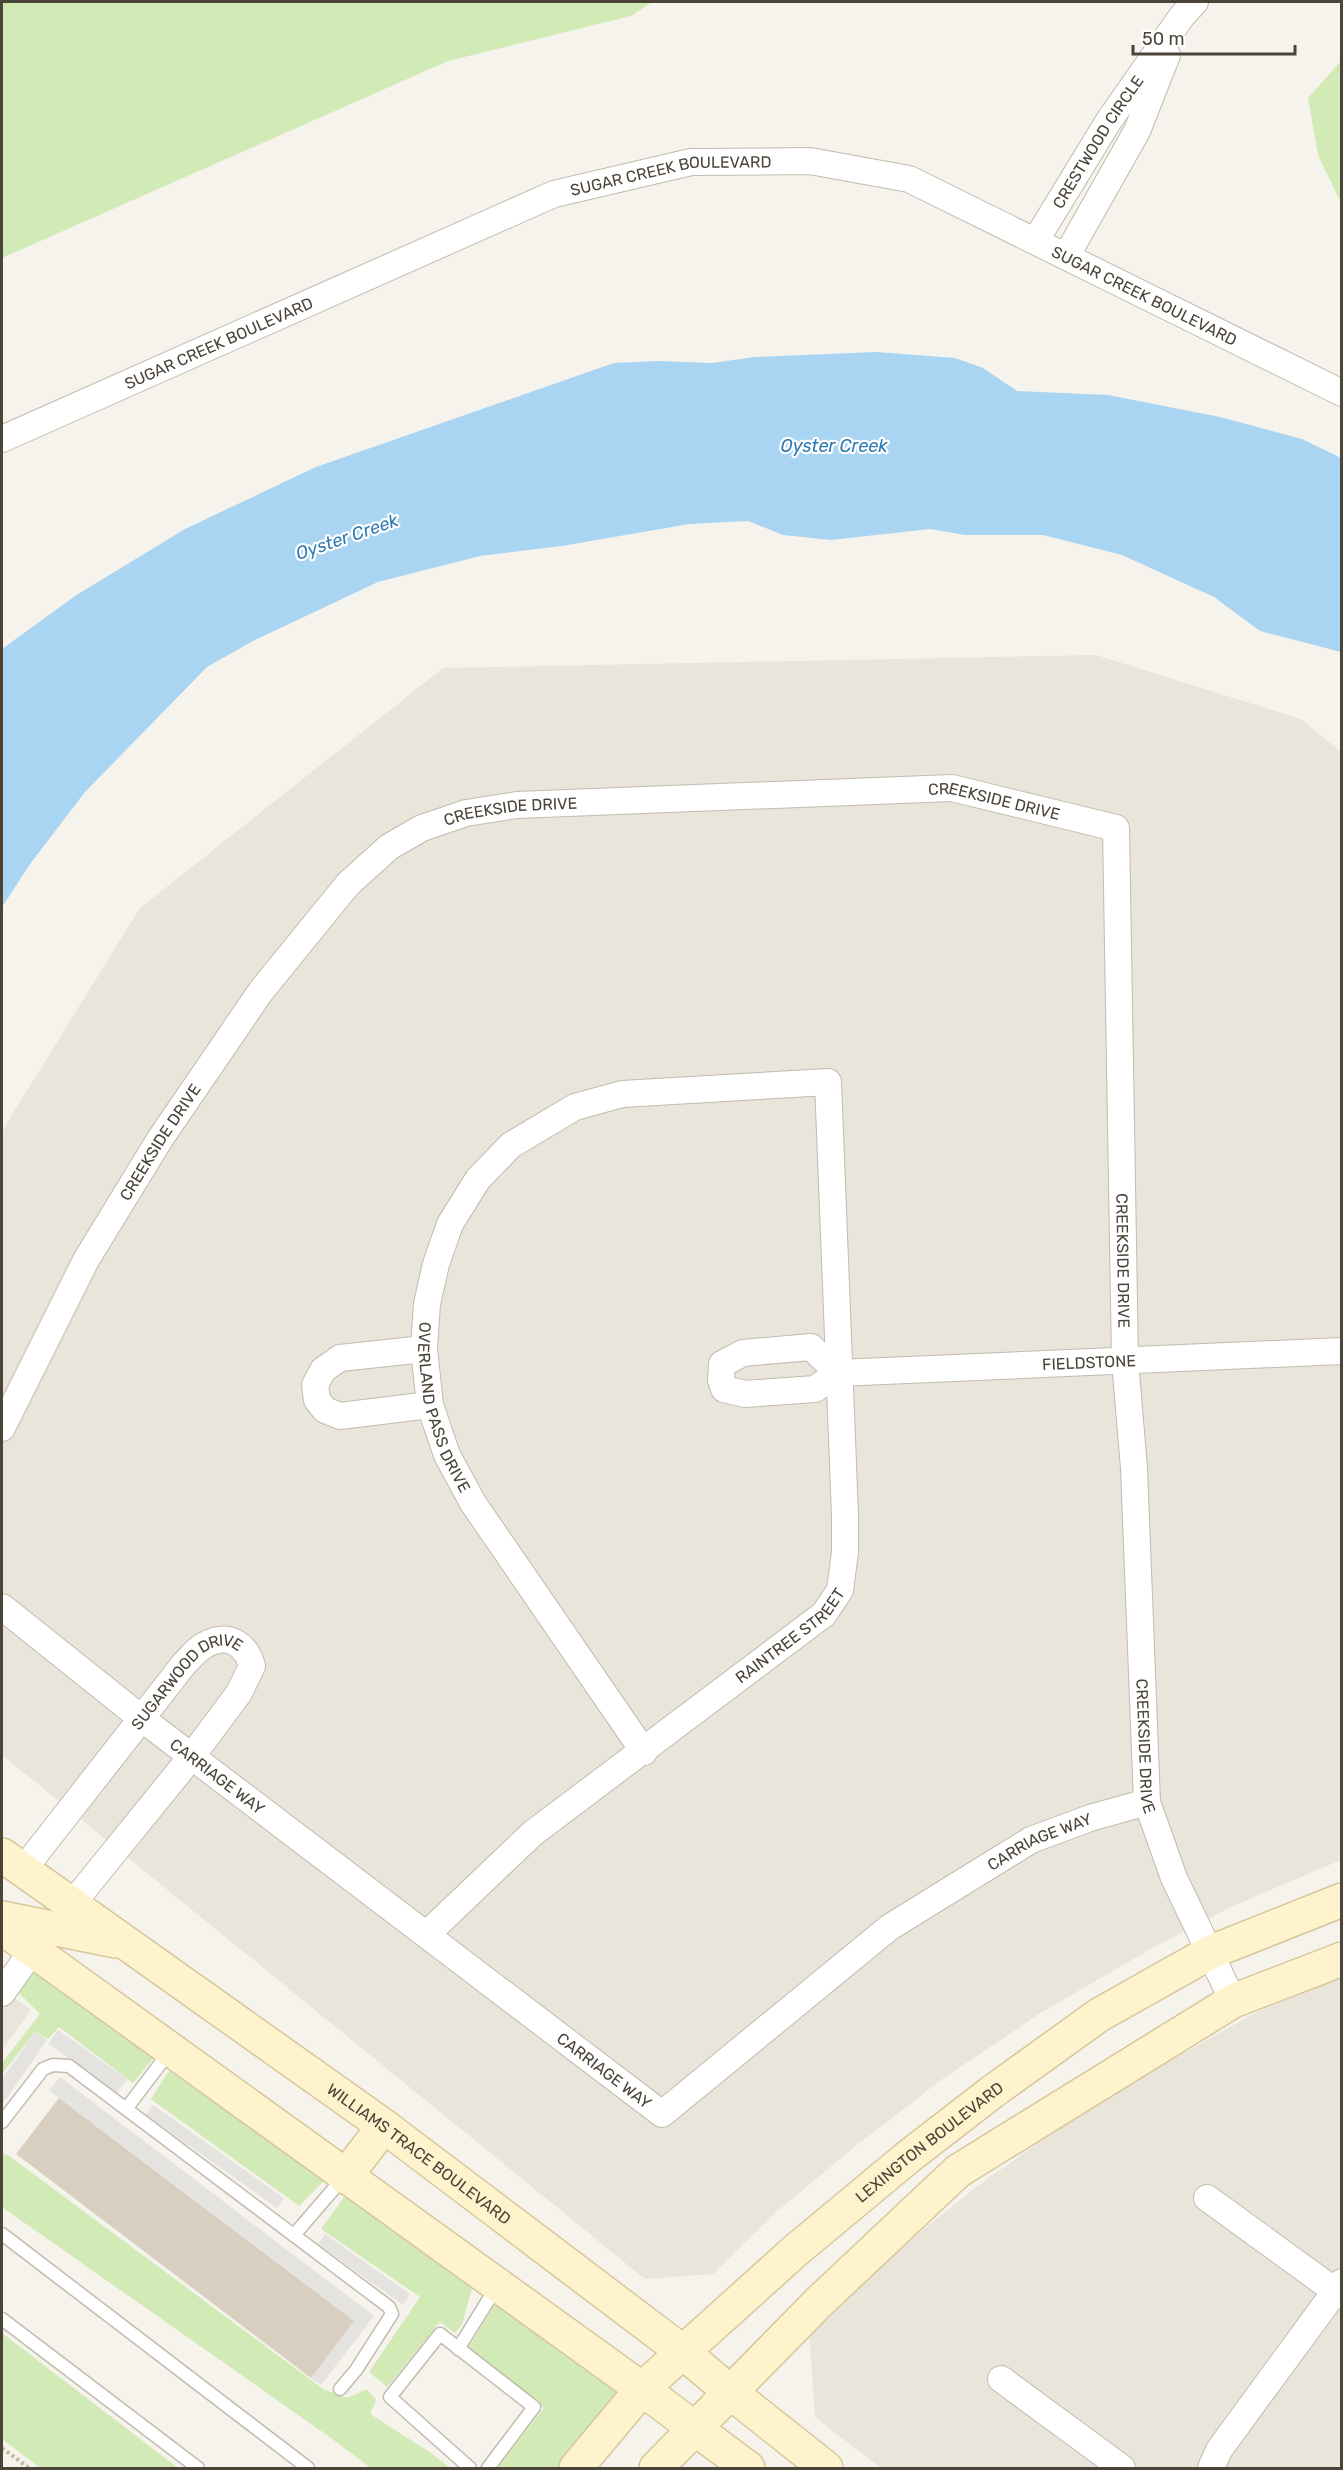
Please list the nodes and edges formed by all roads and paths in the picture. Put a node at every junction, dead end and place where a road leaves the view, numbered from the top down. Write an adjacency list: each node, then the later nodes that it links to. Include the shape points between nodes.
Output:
1 (1182, 6): 2 (street, CRESTWOOD CIRCLE); 3 (street, CRESTWOOD CIRCLE, via 1137,131)
2 (1036, 240): 3 (street, SUGAR CREEK BOULEVARD); 5 (street, SUGAR CREEK BOULEVARD, via 909,178 810,161 691,162 554,194)
3 (1067, 255): 4 (street, SUGAR CREEK BOULEVARD)
4 (1341, 393)
5 (2, 439)
6 (828, 1082): 7 (street, OVERLAND PASS DRIVE, via 622,1094 575,1107 520,1140 478,1179 450,1224 427,1304); 10 (street, RAINTREE STREET)
7 (424, 1349): 11 (street, OVERLAND PASS DRIVE); 11 (street, via 340,1358 323,1370 315,1385 317,1400 325,1410 340,1416)
8 (1341, 1351): 9 (street, FIELDSTONE)
9 (1125, 1360): 10 (street, FIELDSTONE); 12 (street, CREEKSIDE DRIVE, via 1116,828 952,788 517,805 466,813 422,828 388,847 348,884 261,991 160,1139 86,1260); 17 (street, CREEKSIDE DRIVE, via 1134,1468)
10 (838, 1373): 15 (street, RAINTREE STREET, via 846,1515 840,1590 824,1614)
11 (430, 1406): 15 (street, OVERLAND PASS DRIVE, via 447,1455 473,1503)
12 (2, 1428)
13 (2, 1607): 14 (street)
14 (141, 1718): 16 (street, CARRIAGE WAY); 16 (street, SUGARWOOD DRIVE, via 204,1645 216,1640 241,1644 249,1653 252,1666 248,1679); 18 (street, SUGARWOOD DRIVE)
15 (644, 1752): 23 (street, RAINTREE STREET, via 533,1833)
16 (192, 1756): 20 (street, SUGARWOOD DRIVE); 23 (street, CARRIAGE WAY)
17 (1147, 1802): 23 (street, CARRIAGE WAY, via 1031,1840 890,1927 662,2114); 26 (street, CREEKSIDE DRIVE, via 1174,1878)
18 (9, 1870): 20 (main road, WILLIAMS TRACE BOULEVARD)
19 (1341, 1900): 26 (main road, LEXINGTON BOULEVARD)
20 (72, 1904): 24 (main road, WILLIAMS TRACE BOULEVARD)
21 (2, 1918): 24 (main road)
22 (2, 1928): 25 (main road)
23 (428, 1934)
24 (127, 1943): 33 (main road, WILLIAMS TRACE BOULEVARD)
25 (32, 1951): 28 (street); 30 (main road)
26 (1210, 1952): 29 (street, CREEKSIDE DRIVE); 42 (main road, LEXINGTON BOULEVARD, via 1099,2015 992,2092 795,2252)
27 (1341, 1959): 29 (main road)
28 (2, 1993)
29 (1233, 2001): 46 (main road, via 958,2170)
30 (170, 2051): 31 (lane); 34 (main road)
31 (126, 2109): 32 (lane, via 69,2066 53,2065 43,2069); 37 (lane)
32 (2, 2122)
33 (384, 2126): 34 (main road); 42 (main road, WILLIAMS TRACE BOULEVARD)
34 (345, 2177): 37 (lane); 38 (main road)
35 (1207, 2198): 39 (street)
36 (2, 2234): 52 (lane)
37 (294, 2235): 44 (lane, via 392,2310)
38 (497, 2286): 41 (lane); 45 (main road)
39 (1339, 2290): 49 (street)
40 (2, 2319): 51 (lane)
41 (458, 2349): 53 (lane, via 440,2334 390,2397); 54 (lane, via 534,2407)
42 (683, 2352): 45 (main road, LEXINGTON BOULEVARD); 46 (main road, WILLIAMS TRACE BOULEVARD)
43 (1001, 2379): 59 (street)
44 (340, 2389)
45 (642, 2390): 47 (main road); 55 (main road, LEXINGTON BOULEVARD)
46 (730, 2392): 47 (main road); 58 (main road, WILLIAMS TRACE BOULEVARD)
47 (694, 2428): 56 (main road); 57 (main road)
48 (2, 2448): 50 (path)
49 (1215, 2459): 60 (street)
50 (29, 2469)
51 (198, 2469)
52 (309, 2469)
53 (470, 2469)
54 (488, 2469)
55 (576, 2469)
56 (656, 2469)
57 (748, 2469)
58 (826, 2469)
59 (1122, 2469)
60 (1193, 2469)

